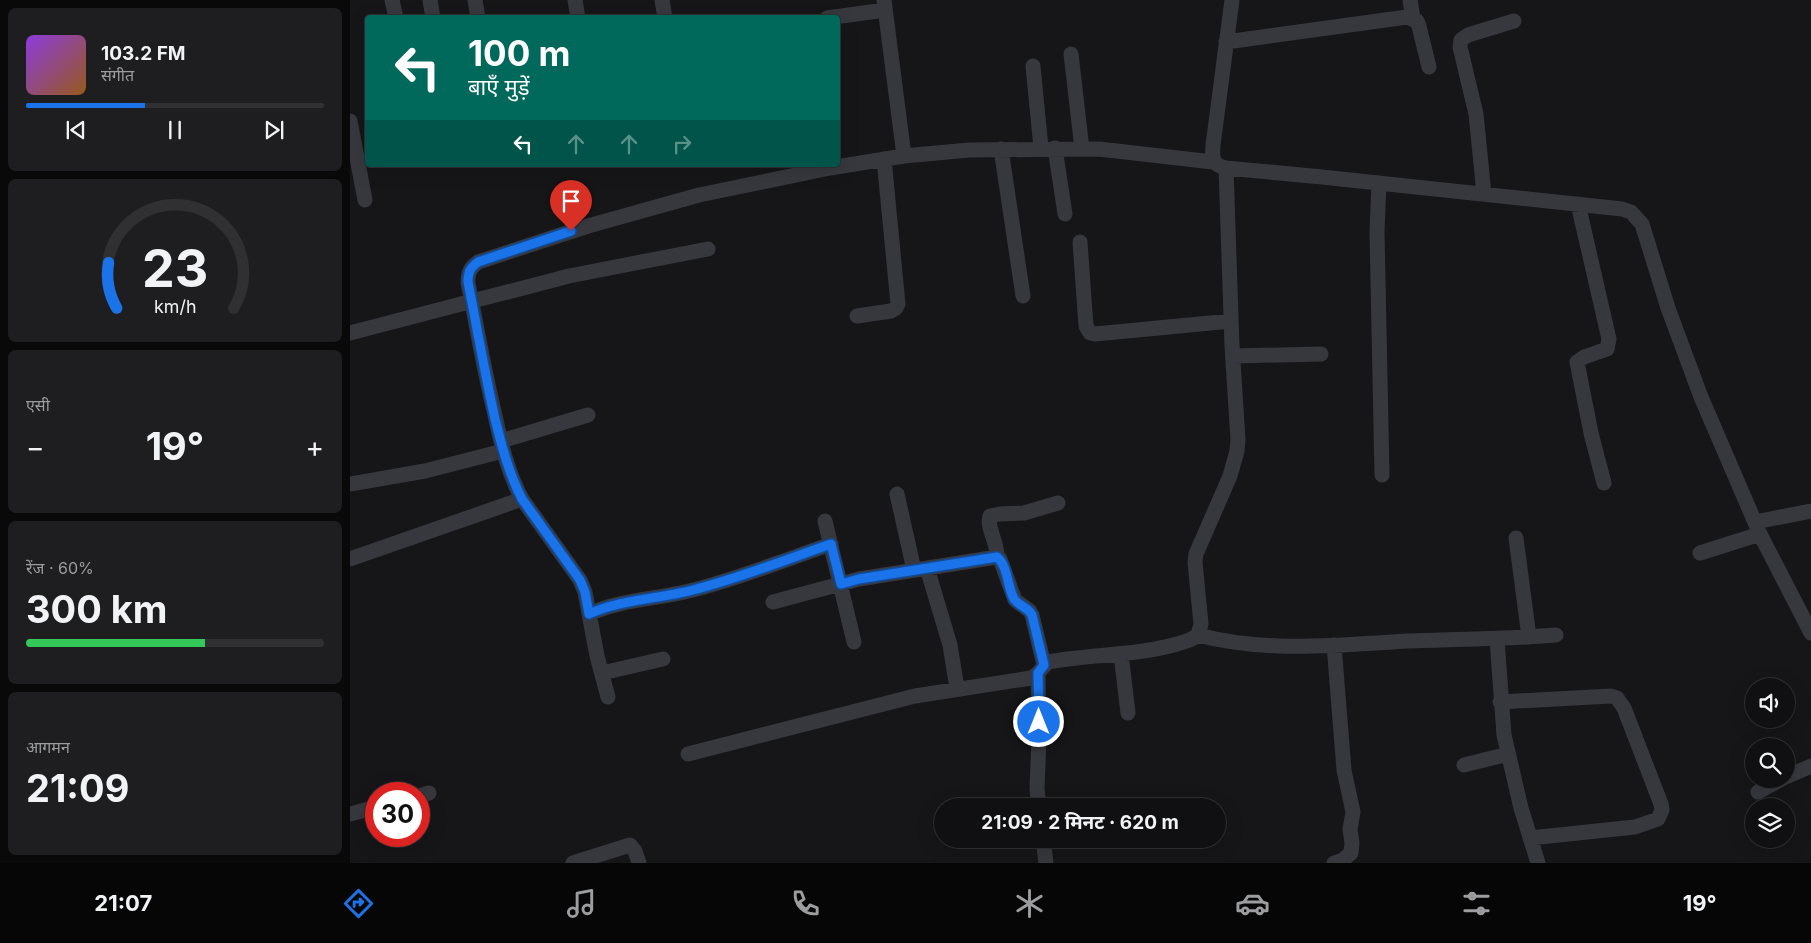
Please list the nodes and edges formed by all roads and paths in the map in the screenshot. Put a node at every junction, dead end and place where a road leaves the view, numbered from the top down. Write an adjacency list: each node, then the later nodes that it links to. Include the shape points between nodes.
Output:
1 (392, 0): 9 (street)
2 (430, 0): 10 (street)
3 (475, 0): 11 (street)
4 (575, 0): 12 (street)
5 (662, 0): 13 (street)
6 (1232, 0): 17 (street)
7 (1410, 0): 15 (street)
8 (885, 5): 14 (street); 25 (street)
9 (395, 15)
10 (432, 15)
11 (478, 15)
12 (578, 15)
13 (664, 15)
14 (840, 15)
15 (1413, 18): 17 (street); 20 (street, via 1419,26)
16 (1514, 21): 31 (street, via 1461,40 1476,114)
17 (1226, 42): 28 (street, via 1212,156)
18 (1071, 54): 24 (street)
19 (1033, 66): 22 (street)
20 (1429, 67)
21 (350, 121): 32 (street)
22 (1048, 148): 23 (street); 24 (street); 34 (street)
23 (1002, 149): 25 (street); 37 (street)
24 (1082, 149): 28 (street, via 1124,151)
25 (904, 156): 26 (street)
26 (884, 160): 27 (street); 39 (street, via 898,304 891,311)
27 (840, 164)
28 (1220, 165): 30 (street); 40 (street)
29 (820, 167): 38 (street, via 699,195 588,226 478,262 468,272)
30 (1379, 183): 31 (street); 46 (street, via 1377,232)
31 (1484, 194): 33 (street)
32 (365, 200)
33 (1578, 204): 47 (street, via 1609,339 1607,349 1577,362); 54 (street, via 1622,209 1631,212 1642,224 1668,308 1701,397)
34 (1064, 214)
35 (1080, 242): 40 (street, via 1086,326 1090,333)
36 (708, 249): 38 (street, via 569,276)
37 (1023, 296)
38 (471, 300): 41 (street); 45 (street)
39 (857, 316)
40 (1231, 321): 43 (street)
41 (350, 333)
42 (1321, 354): 43 (street)
43 (1233, 356): 66 (street, via 1237,451 1224,491 1196,554 1201,624)
44 (588, 416): 45 (street)
45 (502, 446): 48 (street, via 425,471); 50 (street)
46 (1382, 475)
47 (1604, 483)
48 (350, 484)
49 (897, 494): 60 (street)
50 (522, 499): 59 (street); 63 (street, via 580,580)
51 (1058, 503): 58 (street, via 1024,513 990,516)
52 (1811, 510): 54 (street)
53 (825, 521): 56 (street)
54 (1757, 528): 57 (street); 64 (street)
55 (1516, 538): 67 (street)
56 (831, 544): 61 (street); 63 (street, via 713,584)
57 (1700, 553)
58 (997, 557): 60 (street); 73 (street, via 1015,600 1032,615)
59 (350, 560)
60 (920, 569): 61 (street); 75 (street, via 950,645)
61 (841, 584): 62 (street); 69 (street)
62 (774, 602)
63 (589, 614): 74 (street)
64 (1811, 633)
65 (1556, 634): 67 (street)
66 (1198, 635): 70 (street, via 1244,644); 71 (street, via 1166,647)
67 (1530, 637): 68 (street)
68 (1497, 639): 70 (street); 77 (street)
69 (854, 642)
70 (1334, 645): 94 (street, via 1344,770 1353,812 1351,852)
71 (1121, 654): 73 (street, via 1054,661); 78 (street)
72 (663, 659): 74 (street)
73 (1041, 669): 75 (street, via 1031,678); 86 (street)
74 (602, 673): 76 (street)
75 (957, 688): 79 (street)
76 (608, 697)
77 (1500, 702): 80 (street); 89 (street, via 1617,698 1624,708 1661,804 1658,819 1634,827)
78 (1128, 713)
79 (688, 754)
80 (1508, 754): 81 (street); 89 (street)
81 (1464, 765)
82 (1811, 766): 83 (street)
83 (1795, 773)
84 (1765, 788): 85 (street)
85 (1758, 792)
86 (1038, 798)
87 (365, 810): 88 (street)
88 (350, 814)
89 (1530, 838): 95 (street)
90 (1044, 848): 93 (street)
91 (574, 863): 92 (street, via 630,845)
92 (639, 863)
93 (1046, 863)
94 (1334, 863)
95 (1538, 863)

